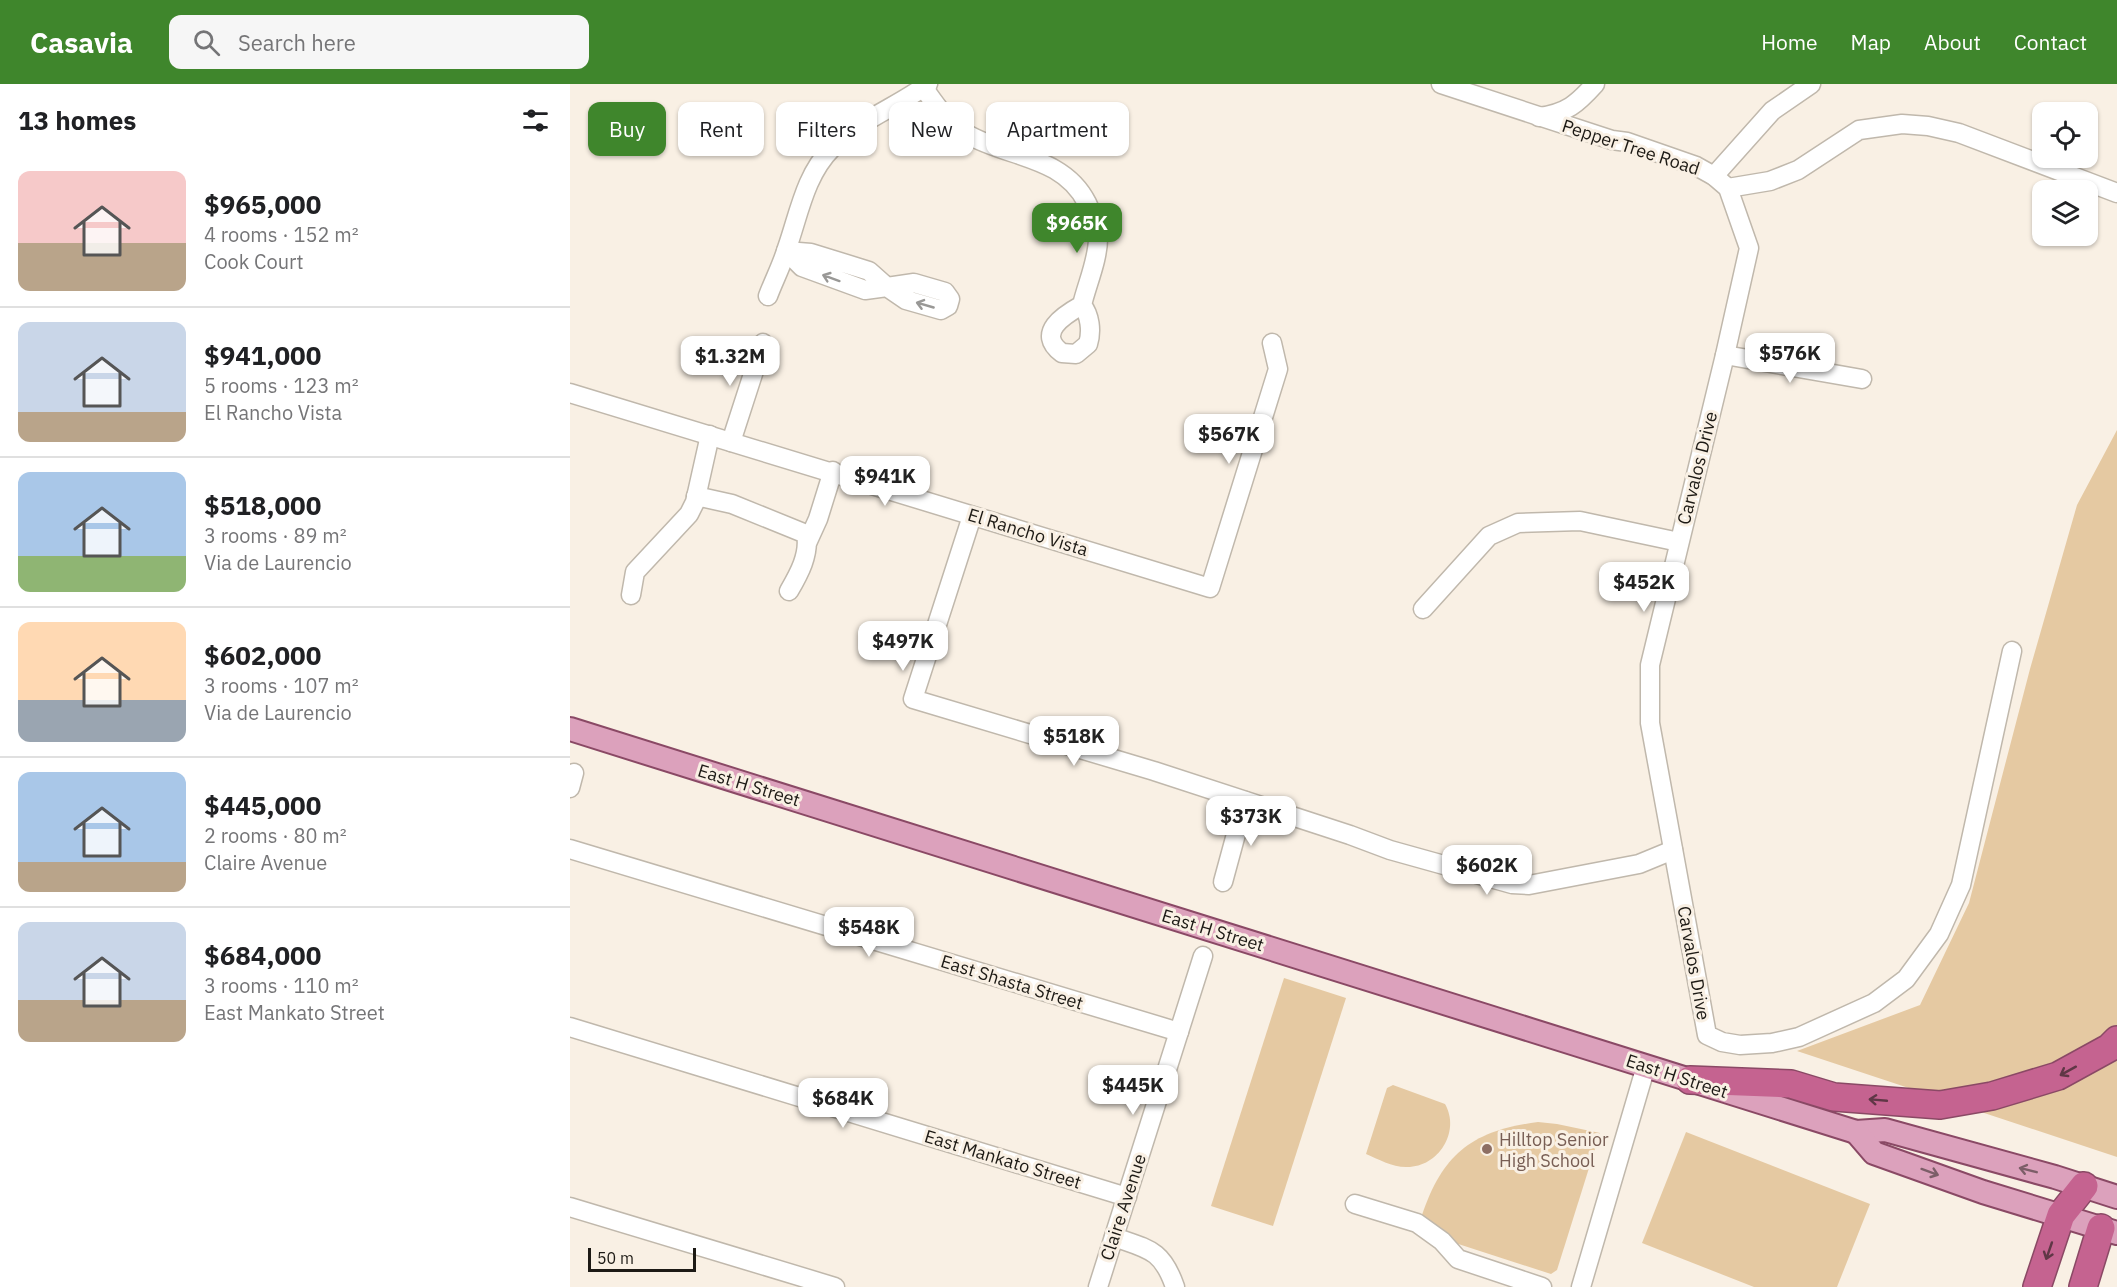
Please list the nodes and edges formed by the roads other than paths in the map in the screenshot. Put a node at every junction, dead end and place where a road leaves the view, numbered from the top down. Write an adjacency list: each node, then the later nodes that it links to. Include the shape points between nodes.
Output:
1 (1441, 84): 5 (street, Pepper Tree Road)
2 (1595, 84): 6 (street, via 1577,103 1558,114)
3 (1812, 84): 7 (street, via 1772,111)
4 (926, 86): 10 (street, via 859,126 831,148 810,177); 13 (street, via 945,118 958,128 979,141 1055,169 1085,198 1098,236)
5 (1464, 87): 6 (street, Pepper Tree Road)
6 (1539, 117): 7 (street, Pepper Tree Road, via 1627,142)
7 (1714, 176): 8 (street, Pepper Tree Road)
8 (1728, 188): 9 (street, via 1770,181 1798,170 1859,130 1902,124 1959,133); 16 (street, Carvalos Drive, via 1749,248)
9 (2117, 193)
10 (786, 251): 11 (street, via 802,267 865,290); 12 (street)
11 (887, 287)
12 (768, 296)
13 (1082, 305)
14 (763, 343): 20 (street)
15 (1272, 343): 23 (street, El Rancho Vista, via 1278,369 1210,588)
16 (1725, 355): 17 (street); 25 (street, Carvalos Drive)
17 (1862, 379)
18 (570, 393): 19 (street, El Rancho Vista)
19 (710, 435): 20 (street, El Rancho Vista); 22 (street)
20 (731, 442): 21 (street, El Rancho Vista)
21 (833, 471): 23 (street, El Rancho Vista); 24 (street)
22 (696, 496): 24 (street, via 732,504 791,527 806,534); 27 (street, via 689,514 635,572)
23 (972, 516): 31 (street, via 913,699)
24 (808, 542): 26 (street, via 801,569)
25 (1679, 542): 28 (street, via 1580,521 1518,523 1489,536); 33 (street, Carvalos Drive, via 1650,665 1650,723)
26 (789, 591)
27 (631, 595)
28 (1423, 609)
29 (2012, 651): 33 (street, Carvalos Drive, via 1961,885 1939,933 1906,979 1874,1004 1799,1037 1772,1043 1740,1045 1707,1035)
30 (570, 729): 39 (main road, East H Street)
31 (1245, 801): 33 (street, via 1390,850 1512,884 1529,885 1639,864); 34 (street)
32 (570, 849): 37 (street, East Shasta Street)
33 (1673, 850)
34 (1223, 882)
35 (1203, 956): 37 (street, Claire Avenue)
36 (570, 1027): 43 (street, East Mankato Street)
37 (1179, 1032): 43 (street, Claire Avenue)
38 (2117, 1040): 40 (highway, one-way to 40, via 2058,1076 1992,1096 1940,1105 1834,1097 1791,1084)
39 (1646, 1066): 40 (main road, East H Street); 54 (street)
40 (1690, 1080): 41 (main road, East H Street)
41 (1856, 1132): 42 (main road, East H Street, one-way to 41, via 1885,1130); 47 (main road, East H Street, one-way to 47, via 1875,1153)
42 (2084, 1186): 44 (main road, East H Street); 47 (highway)
43 (1127, 1197): 49 (street, Claire Avenue)
44 (2117, 1197)
45 (1355, 1204): 53 (street, via 1417,1223 1442,1240 1458,1259)
46 (570, 1207): 50 (street)
47 (2061, 1215): 48 (main road, East H Street); 55 (highway, one-way to 55)
48 (2109, 1230): 56 (highway)
49 (1114, 1237): 51 (street, Claire Avenue); 52 (street, via 1154,1251)
50 (835, 1287)
51 (1098, 1287)
52 (1175, 1287)
53 (1542, 1287)
54 (1581, 1287)
55 (2037, 1287)
56 (2083, 1287)

